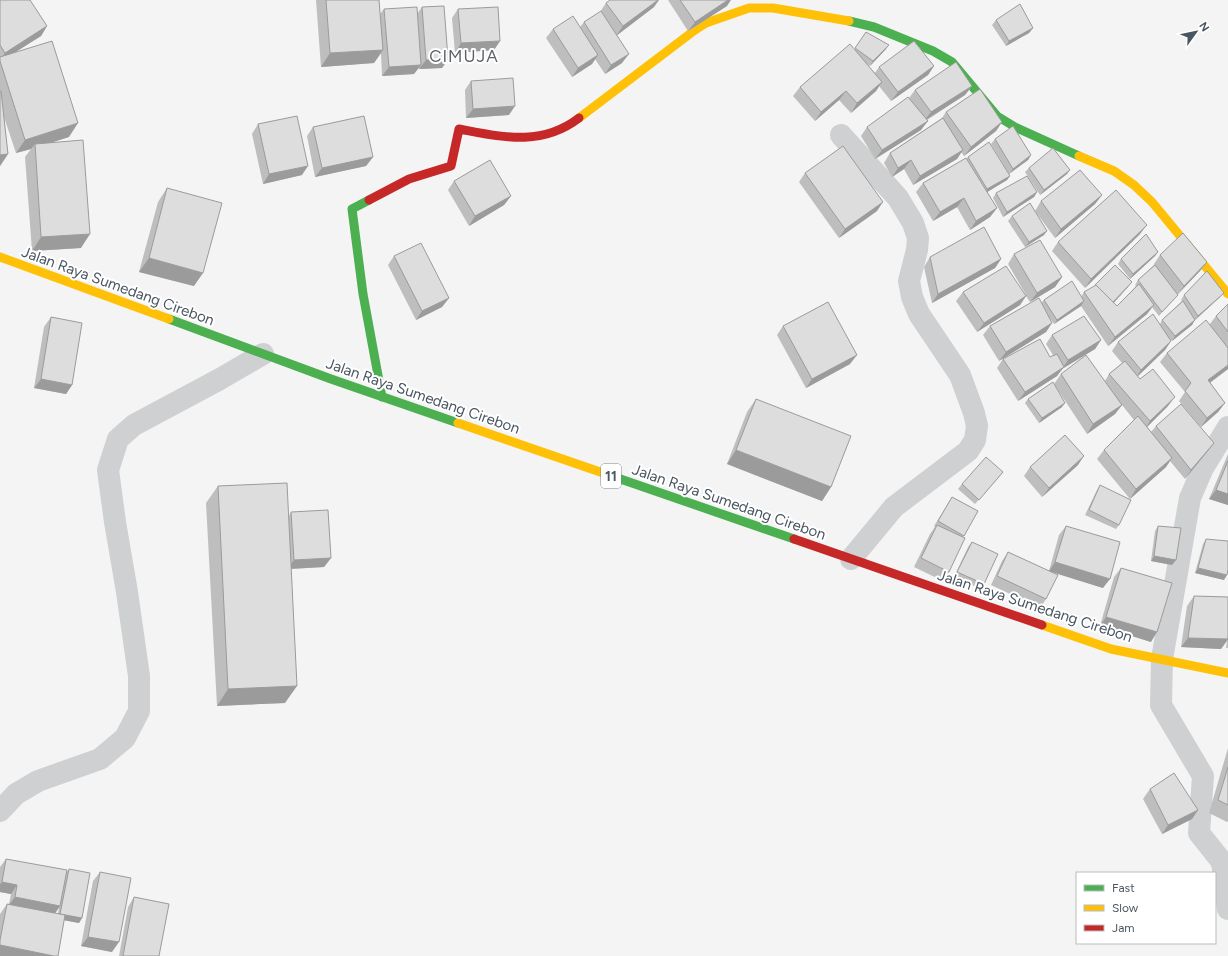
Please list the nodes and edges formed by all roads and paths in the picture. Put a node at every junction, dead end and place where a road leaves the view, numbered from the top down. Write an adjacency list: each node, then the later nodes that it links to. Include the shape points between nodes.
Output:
1 (842, 135): 7 (street, via 898,198 913,223 918,238 909,281 912,297 919,314 960,375 977,426 975,440 968,451 894,507)
2 (0, 257): 4 (main road, Jalan Raya Sumedang Cirebon / 11)
3 (1228, 294): 5 (main road, via 1140,190 1114,171 1004,122 958,68 942,56 860,23 773,8 749,8 706,23 695,30 573,123 560,130 525,138 459,129 451,166 409,179 352,210 363,294)
4 (263, 354): 5 (main road, Jalan Raya Sumedang Cirebon / 11); 10 (street, via 134,425 118,439 108,470 139,676 139,711 125,738 100,759 38,781 16,794)
5 (382, 397): 7 (main road, Jalan Raya Sumedang Cirebon / 11)
6 (1228, 427): 8 (street, via 1203,468 1190,498)
7 (851, 559): 8 (main road, Jalan Raya Sumedang Cirebon / 11, via 1111,649)
8 (1162, 659): 9 (main road, Jalan Raya Sumedang Cirebon / 11); 11 (street, via 1161,705 1203,776 1199,833 1222,862)
9 (1228, 673)
10 (0, 811)
11 (1228, 909)

